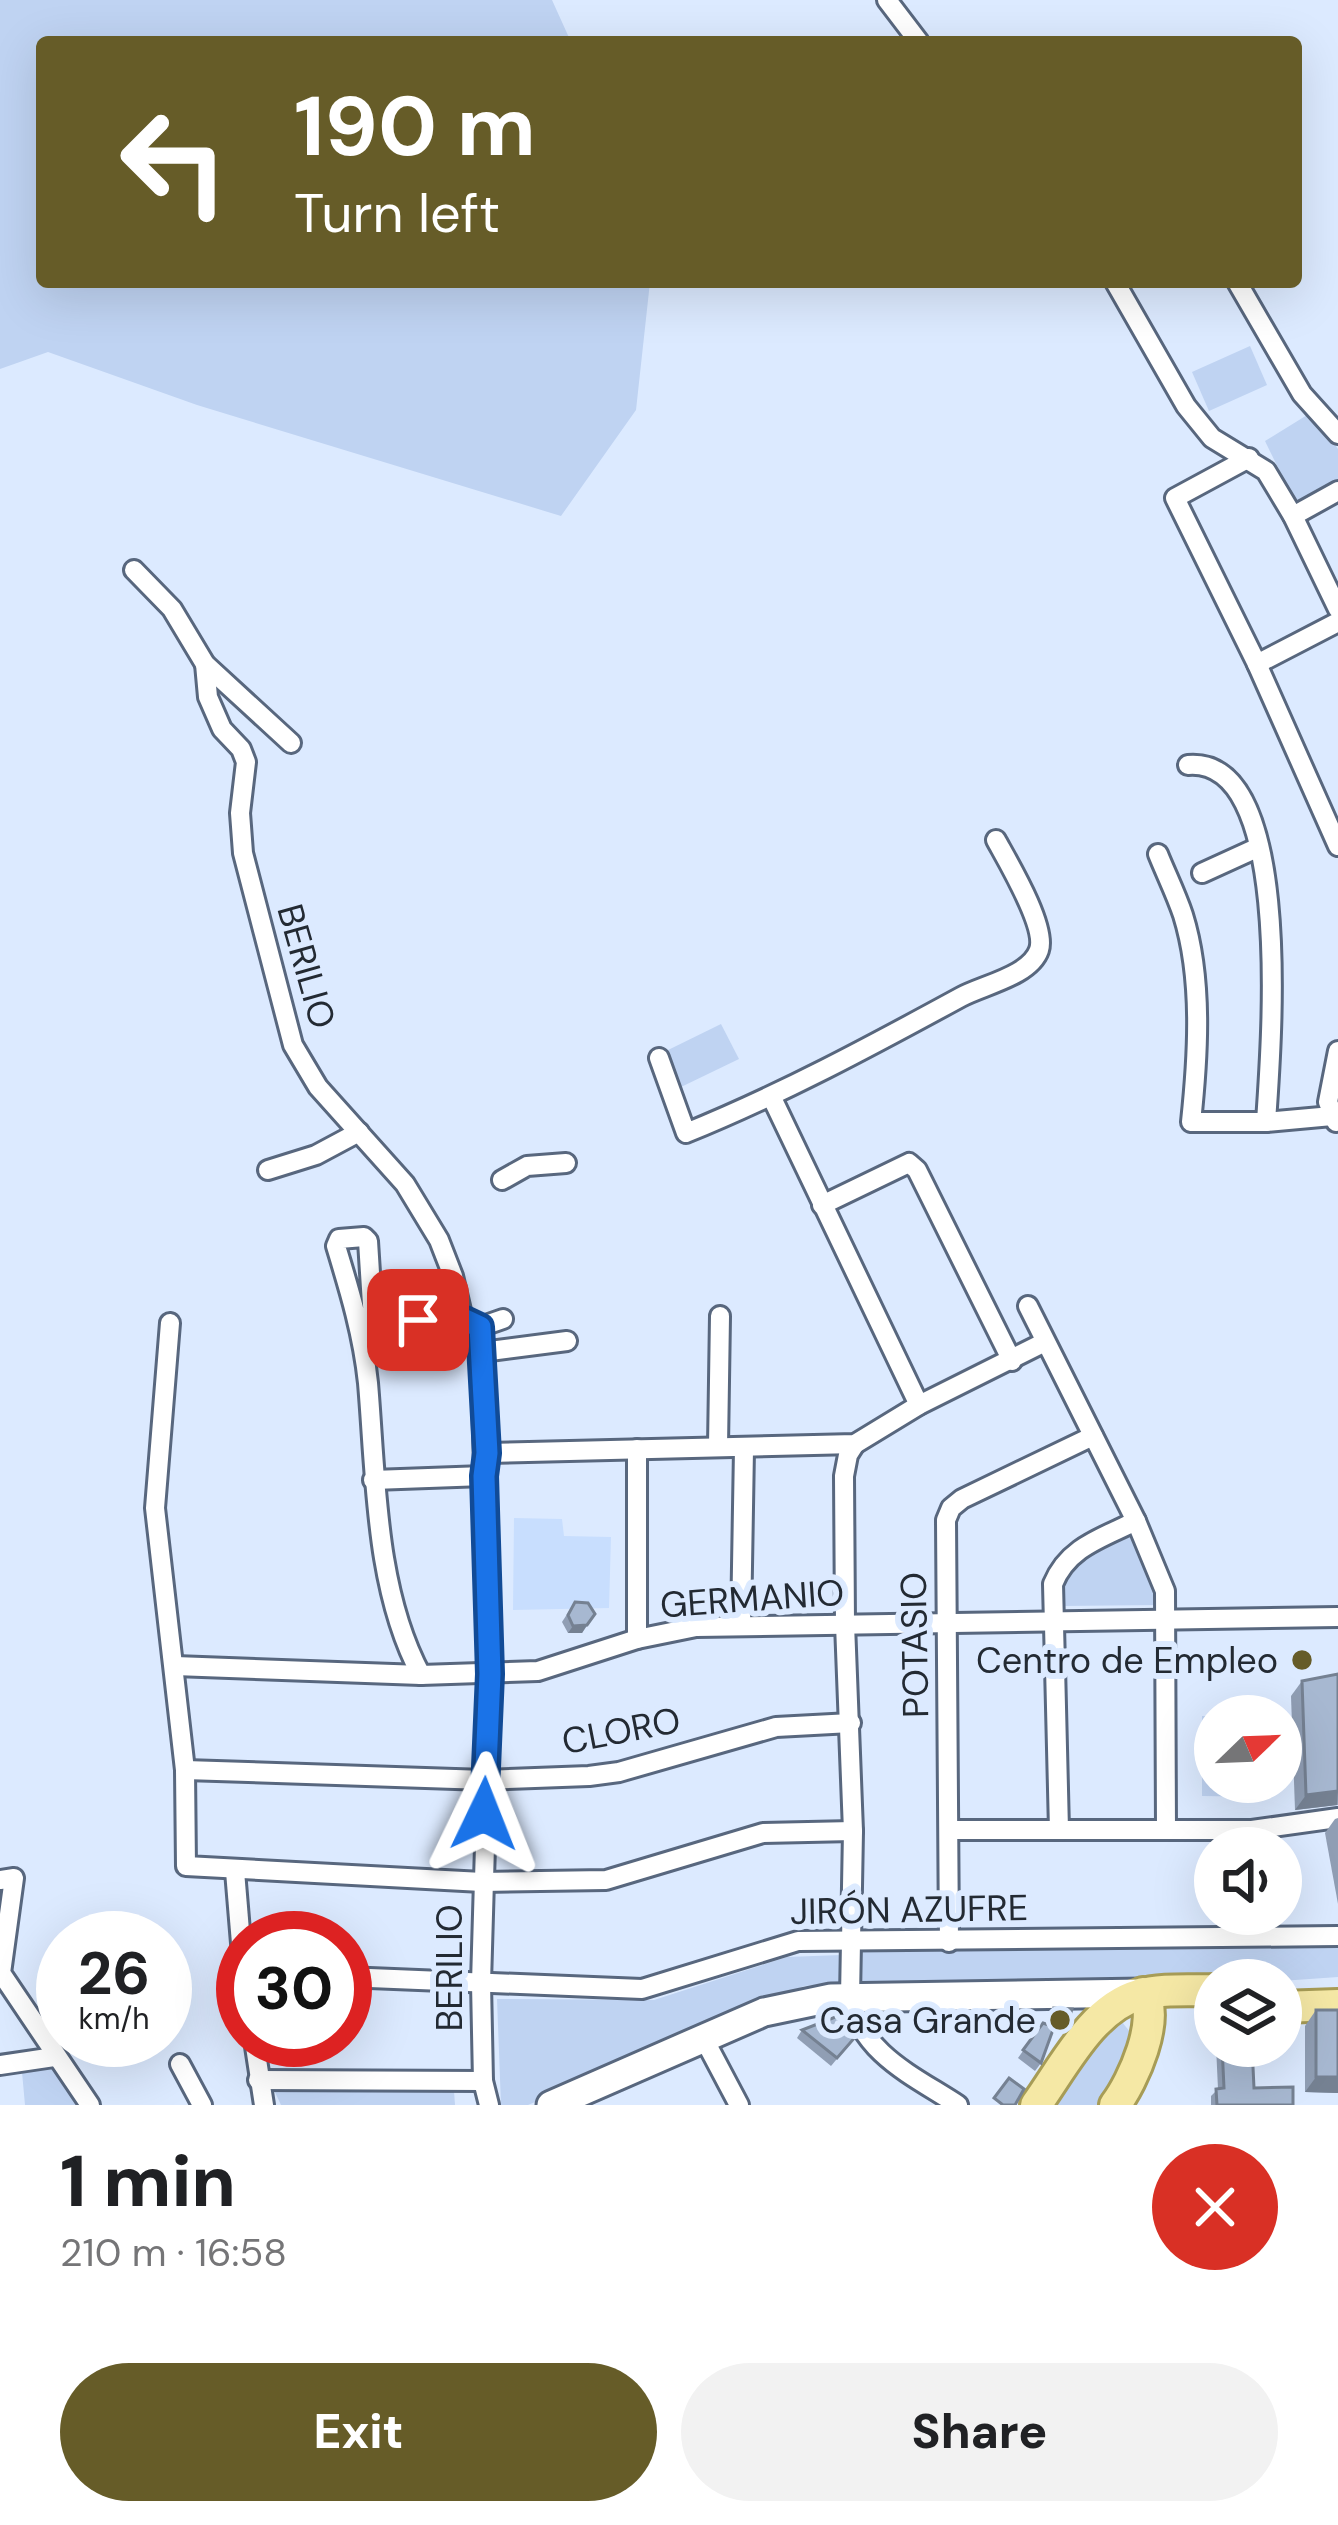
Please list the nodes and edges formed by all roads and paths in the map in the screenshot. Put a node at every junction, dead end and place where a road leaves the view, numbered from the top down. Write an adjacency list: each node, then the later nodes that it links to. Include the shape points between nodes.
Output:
1 (887, 0): 2 (street)
2 (915, 36)
3 (1118, 288): 6 (street, via 1186,406 1212,438)
4 (1240, 288): 5 (street, via 1302,394)
5 (1338, 434)
6 (1249, 458): 8 (street); 12 (street, via 1175,498)
7 (1338, 491): 8 (street)
8 (1293, 516): 10 (street)
9 (134, 570): 11 (street, via 172,609)
10 (1337, 609): 12 (street)
11 (205, 664): 13 (street); 25 (street, BERILIO, via 208,697 246,762 243,854 292,1045)
12 (1256, 664): 15 (street)
13 (291, 743)
14 (1188, 765): 17 (street, via 1230,782 1246,803)
15 (1335, 832)
16 (996, 839): 22 (street, via 1041,937 1035,958)
17 (1259, 848): 19 (street); 24 (street, via 1274,1004)
18 (1158, 854): 24 (street, via 1190,946 1197,1040 1191,1122)
19 (1202, 873)
20 (1338, 1051): 23 (street, via 1328,1102)
21 (658, 1058): 22 (street, via 686,1133)
22 (772, 1098): 29 (street)
23 (1335, 1120): 24 (street)
24 (1266, 1122)
25 (359, 1132): 27 (street); 34 (street, BERILIO, via 439,1240)
26 (566, 1163): 28 (street, via 527,1166)
27 (268, 1170)
28 (502, 1180)
29 (822, 1205): 38 (street, via 909,1163); 39 (street)
30 (1028, 1306): 36 (street)
31 (720, 1316): 42 (street)
32 (503, 1319): 34 (street)
33 (170, 1323): 56 (street, via 155,1508)
34 (472, 1323): 37 (street, BERILIO); 47 (street, via 366,1321)
35 (567, 1341): 37 (street)
36 (1045, 1342): 38 (street); 40 (street)
37 (482, 1352): 45 (street, BERILIO)
38 (1012, 1361): 39 (street)
39 (919, 1405): 41 (street)
40 (1094, 1436): 48 (street); 51 (street, POTASIO, via 951,1508)
41 (855, 1444): 44 (street); 53 (street, via 844,1475)
42 (718, 1446): 43 (street); 44 (street)
43 (638, 1449): 45 (street); 55 (street)
44 (744, 1449): 54 (street)
45 (487, 1453): 46 (street, BERILIO)
46 (484, 1476): 47 (street); 57 (street, BERILIO)
47 (374, 1480): 58 (street, via 397,1617)
48 (1136, 1521): 50 (street, via 1165,1591); 52 (street, via 1061,1564)
49 (1338, 1617): 50 (street, GERMANIO)
50 (1168, 1620): 52 (street, GERMANIO); 66 (street)
51 (948, 1622): 52 (street, GERMANIO); 53 (street, GERMANIO); 64 (street, POTASIO)
52 (1053, 1622): 65 (street)
53 (844, 1624): 54 (street, GERMANIO); 59 (street)
54 (741, 1625): 55 (street, GERMANIO)
55 (637, 1640): 57 (street, GERMANIO, via 564,1666)
56 (175, 1666): 58 (street, GERMANIO); 60 (street)
57 (490, 1674): 58 (street, GERMANIO); 61 (street, BERILIO)
58 (421, 1675)
59 (851, 1723): 61 (street, CLORO, via 776,1727 619,1772); 67 (street)
60 (185, 1770): 61 (street, CLORO); 69 (street, via 186,1866)
61 (485, 1780): 71 (street, BERILIO)
62 (1338, 1818): 63 (street)
63 (1302, 1827)
64 (949, 1830): 65 (street); 76 (street, POTASIO)
65 (1059, 1830): 66 (street)
66 (1166, 1830): 68 (street)
67 (853, 1832): 71 (street, via 764,1833 606,1880); 75 (street)
68 (1194, 1833)
69 (235, 1871): 71 (street); 72 (street)
70 (7, 1879): 77 (street)
71 (482, 1882): 79 (street, BERILIO)
72 (238, 1911)
73 (1338, 1936): 74 (street, JIRÓN AZUFRE)
74 (1259, 1937): 76 (street, JIRÓN AZUFRE)
75 (851, 1941): 76 (street, JIRÓN AZUFRE); 79 (street, JIRÓN AZUFRE, via 776,1945 642,1989); 83 (street)
76 (949, 1942)
77 (0, 1973): 88 (street)
78 (372, 1978): 79 (street, JIRÓN AZUFRE)
79 (481, 1983): 96 (street, BERILIO)
80 (1338, 1987): 81 (main road)
81 (1302, 1988)
82 (1194, 1995): 84 (main road)
83 (850, 1997): 84 (street); 89 (street, via 800,2001); 104 (street, via 854,2018 885,2058)
84 (1146, 2005): 87 (main road); 105 (main road, via 1124,2000 1099,2021); 106 (main road, via 1137,2068)
85 (1338, 2005): 86 (main road)
86 (1302, 2006)
87 (1194, 2010)
88 (36, 2028)
89 (703, 2037): 97 (street); 103 (street)
90 (36, 2059): 91 (street)
91 (0, 2065)
92 (62, 2067): 99 (street)
93 (182, 2067): 100 (street)
94 (257, 2067): 95 (street)
95 (259, 2080): 96 (street); 98 (street)
96 (483, 2081): 101 (street, BERILIO)
97 (583, 2099): 102 (street)
98 (260, 2104)
99 (90, 2105)
100 (202, 2105)
101 (489, 2105)
102 (551, 2105)
103 (739, 2105)
104 (958, 2105)
105 (1036, 2105)
106 (1115, 2105)

